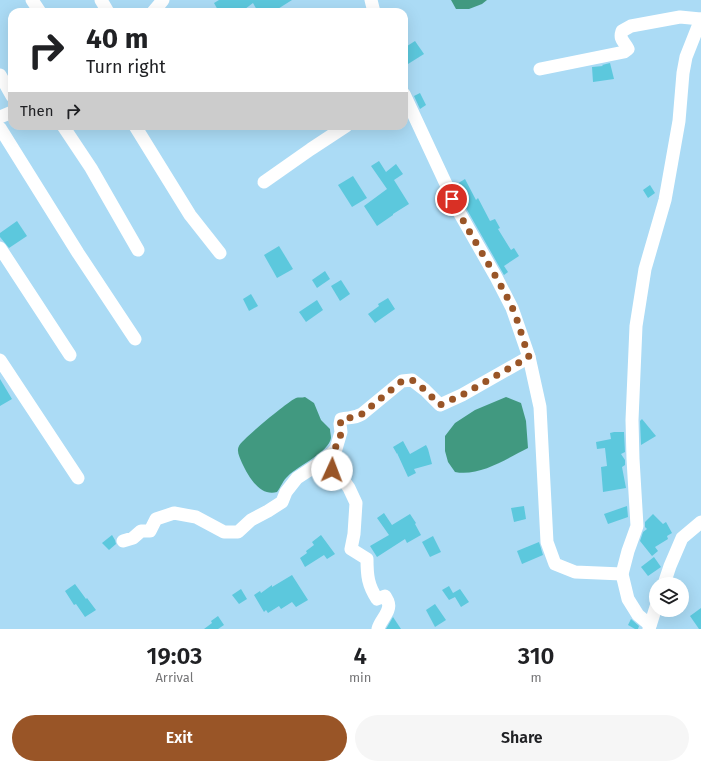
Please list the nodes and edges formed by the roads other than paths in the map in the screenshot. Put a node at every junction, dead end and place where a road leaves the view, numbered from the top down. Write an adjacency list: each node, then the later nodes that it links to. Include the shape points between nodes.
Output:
1 (163, 0): 2 (street)
2 (156, 8)
3 (701, 19): 4 (street, via 680,17 631,26 620,35 628,48 624,52); 24 (street, via 686,57 679,121 666,193 646,269 636,326 632,420 637,526)
4 (540, 69)
5 (0, 76): 6 (street)
6 (8, 89)
7 (408, 103): 18 (street, via 459,212 512,308)
8 (0, 128): 16 (street)
9 (66, 130): 14 (street, via 91,168)
10 (137, 130): 15 (street, via 190,215)
11 (340, 130): 12 (street)
12 (264, 182)
13 (0, 248): 17 (street)
14 (138, 250)
15 (220, 253)
16 (135, 339)
17 (70, 355)
18 (529, 357): 20 (street, via 440,405 412,380 402,381 356,418 341,419 341,432 336,449); 24 (street, via 540,407 548,542 555,564 575,572)
19 (0, 360): 21 (street)
20 (330, 455): 23 (street, via 297,478 282,502 251,520 238,532 224,532 196,516 174,513 156,519 150,531 141,531 133,538); 28 (street, via 332,470 342,478 356,503 351,549 367,559 370,588 377,599 385,596 389,602 388,610)
21 (78, 478)
22 (701, 522): 25 (street, via 682,538)
23 (123, 541)
24 (622, 574): 27 (street, via 628,599)
25 (666, 577)
26 (652, 617): 27 (street)
27 (649, 627)
28 (378, 629)

